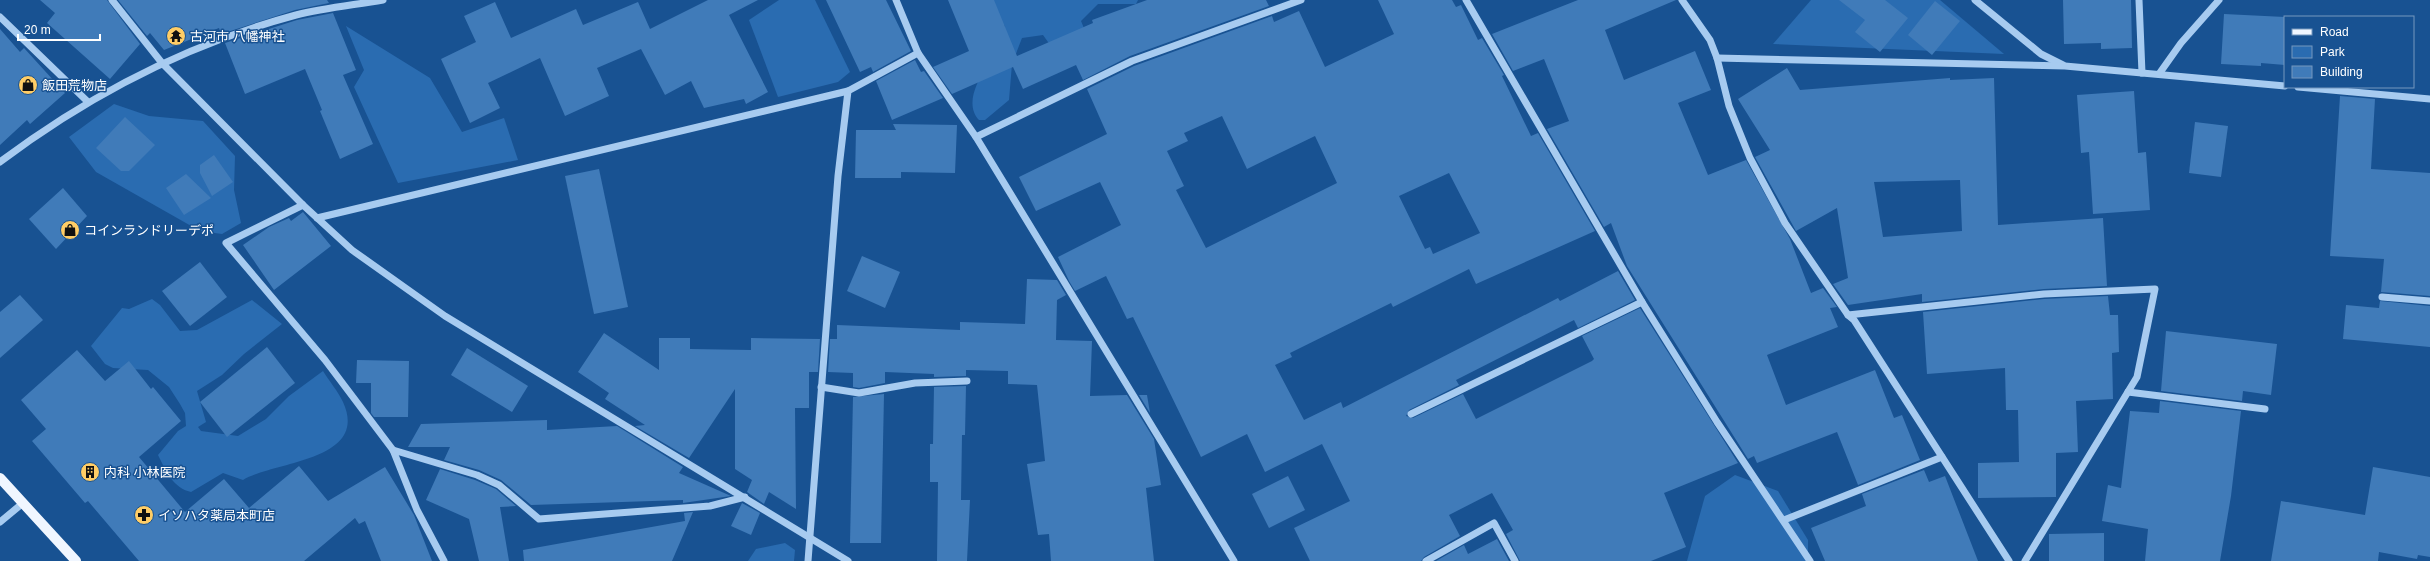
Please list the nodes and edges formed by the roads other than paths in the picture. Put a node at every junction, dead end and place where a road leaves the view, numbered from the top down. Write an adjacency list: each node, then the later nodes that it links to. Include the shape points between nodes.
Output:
1 (112, 0): 13 (street)
2 (382, 0): 13 (street, via 297,15 238,33)
3 (896, 0): 11 (street)
4 (1301, 0): 22 (street, via 1132,61)
5 (1466, 0): 28 (street)
6 (1682, 0): 12 (street, via 1710,40)
7 (1976, 0): 14 (street, via 2041,54)
8 (2140, 0): 15 (street)
9 (2219, 0): 16 (street, via 2181,43)
10 (0, 17): 21 (street)
11 (918, 53): 19 (street); 22 (street)
12 (1718, 58): 14 (street); 29 (street, via 1729,106 1750,158 1785,223)
13 (162, 63): 21 (street); 24 (street)
14 (2065, 66): 15 (street)
15 (2142, 73): 16 (street)
16 (2159, 74): 17 (street)
17 (2284, 86)
18 (2309, 88): 20 (street)
19 (848, 91): 25 (street); 31 (street, via 838,176)
20 (2430, 99)
21 (87, 101): 23 (street, via 42,130)
22 (976, 137): 47 (street)
23 (0, 162)
24 (303, 205): 25 (street); 35 (street, via 226,243 325,360)
25 (316, 218): 38 (street, via 352,250 445,316)
26 (2382, 297): 27 (street)
27 (2430, 301)
28 (1642, 302): 34 (street); 40 (street, via 1717,422)
29 (1848, 315): 32 (street, via 2044,294 2155,289 2137,377); 36 (street, via 1854,320)
30 (967, 381): 31 (street, via 915,382 859,393)
31 (821, 387): 42 (street)
32 (2128, 392): 33 (street); 52 (street)
33 (2265, 409)
34 (1411, 414)
35 (393, 450): 38 (street, via 499,484 539,519 710,506); 44 (street, via 418,510)
36 (1942, 457): 40 (street); 51 (street)
37 (0, 478): 39 (main road)
38 (745, 497): 42 (street)
39 (23, 502): 41 (street); 43 (main road)
40 (1784, 520): 50 (street)
41 (0, 522)
42 (811, 539): 45 (street); 46 (street)
43 (76, 561)
44 (444, 561)
45 (808, 561)
46 (848, 561)
47 (1234, 561)
48 (1426, 561): 49 (street, via 1494,523)
49 (1514, 561)
50 (1810, 561)
51 (2009, 561)
52 (2025, 561)

